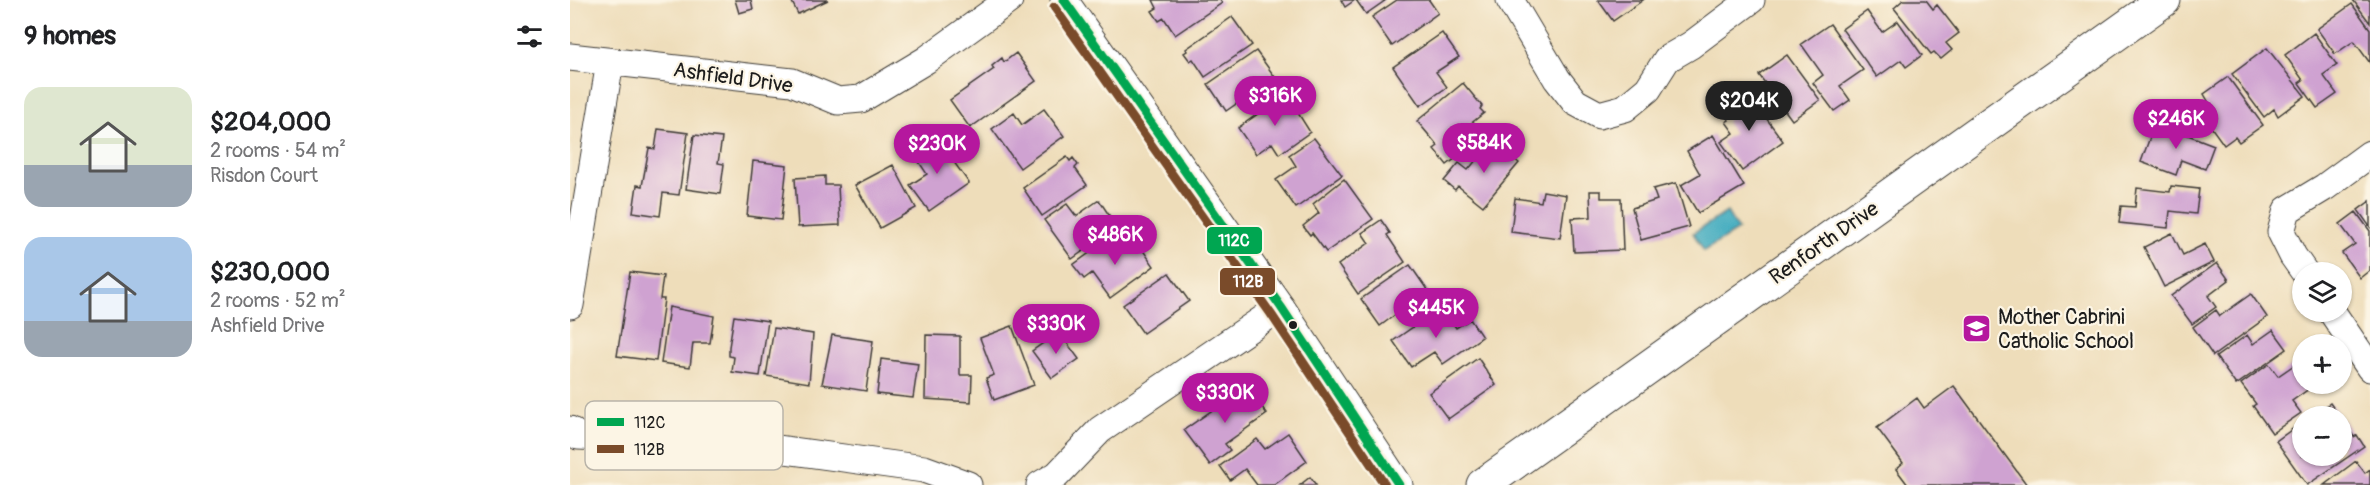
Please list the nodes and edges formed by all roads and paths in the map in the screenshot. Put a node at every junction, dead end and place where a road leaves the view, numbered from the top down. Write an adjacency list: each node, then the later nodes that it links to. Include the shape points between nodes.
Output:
1 (1009, 0): 7 (street, Ashfield Drive, via 926,60 861,99 838,101 792,82)
2 (1064, 0): 11 (street)
3 (1510, 0): 4 (street, via 1557,79 1575,102 1599,115 1625,108 1648,89 1667,59)
4 (1751, 0)
5 (2164, 0): 20 (main road, Renforth Drive)
6 (570, 57): 7 (street, Ashfield Drive)
7 (610, 62): 10 (street)
8 (2370, 154): 9 (street, via 2287,210 2282,232)
9 (2297, 262)
10 (570, 305)
11 (1281, 307): 18 (street, via 1100,430 1057,475); 19 (street)
12 (2339, 322): 13 (street)
13 (2370, 368)
14 (570, 430): 15 (street)
15 (585, 436)
16 (783, 450): 17 (street, via 924,469)
17 (968, 485)
18 (1040, 485)
19 (1399, 485)
20 (1483, 485)

